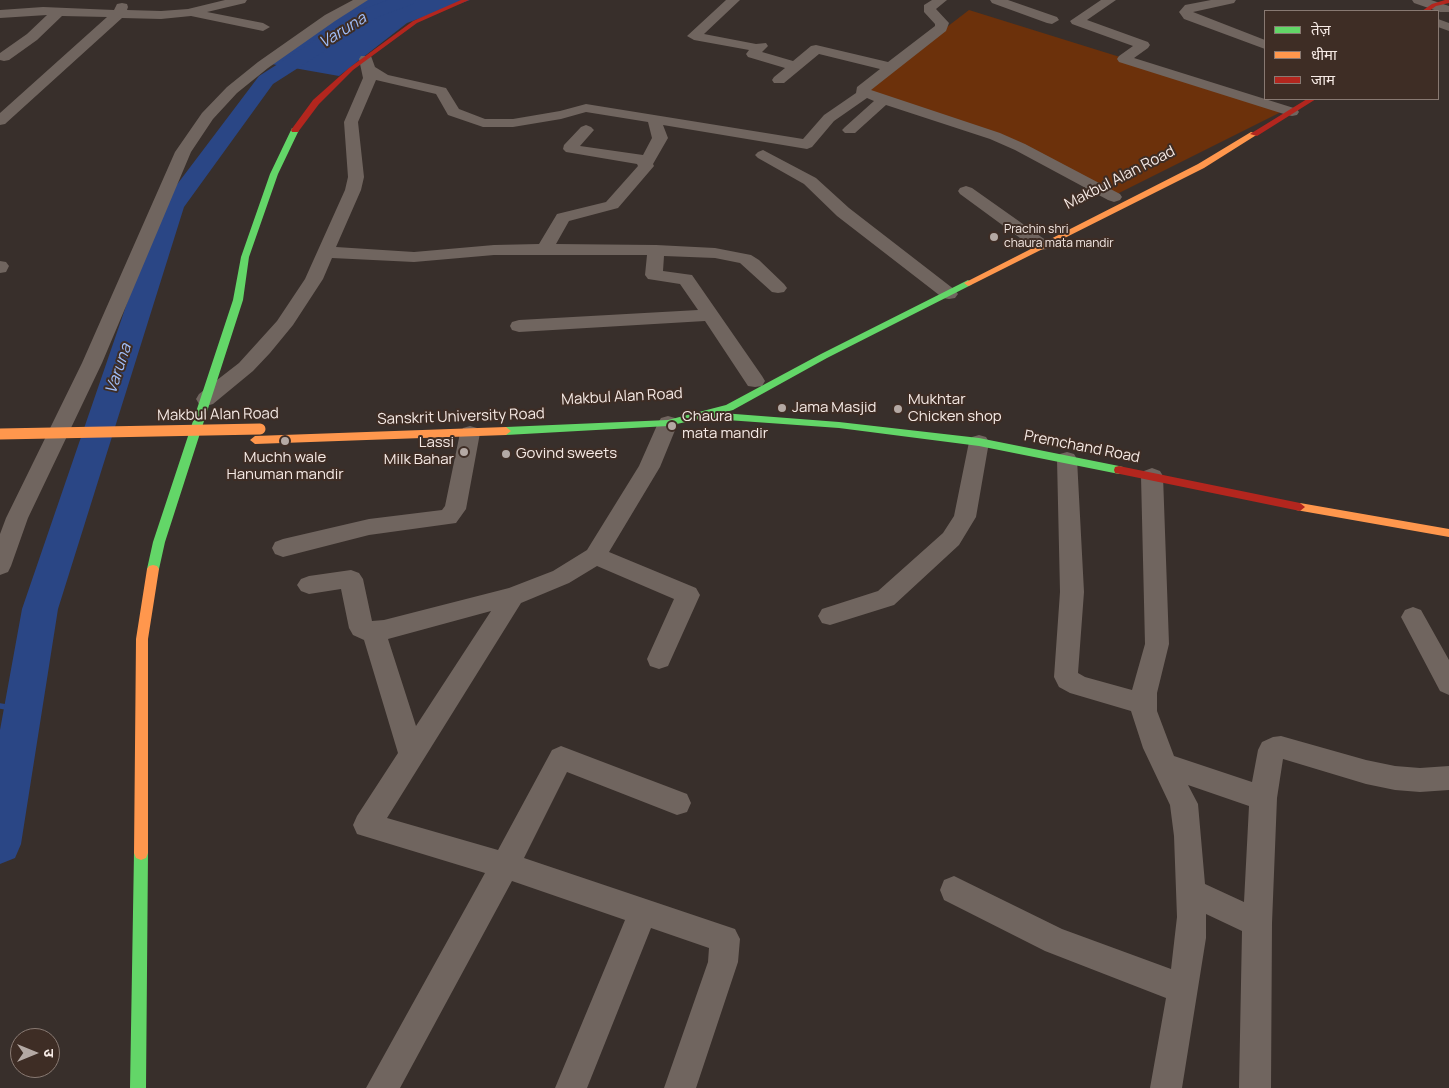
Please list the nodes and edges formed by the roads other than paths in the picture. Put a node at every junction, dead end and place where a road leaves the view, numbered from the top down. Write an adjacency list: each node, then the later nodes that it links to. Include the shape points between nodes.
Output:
1 (126, 0): 15 (street)
2 (241, 0): 13 (street)
3 (362, 0): 69 (street, via 322,23 232,90 207,116 183,152 92,363 17,518)
4 (466, 0): 20 (main road, via 416,22)
5 (734, 0): 21 (street, via 694,36 763,44 754,55)
6 (941, 0): 22 (street, via 929,8 942,23 942,28)
7 (996, 0): 16 (street)
8 (1110, 0): 28 (street, via 1077,21 1143,45 1124,59)
9 (1230, 0): 18 (street, via 1190,8 1186,12 1189,16)
10 (1418, 0): 11 (street)
11 (1440, 7)
12 (58, 12): 14 (street); 15 (street); 19 (street, via 32,37)
13 (188, 12): 15 (street); 17 (street)
14 (0, 14)
15 (118, 14): 30 (street)
16 (1052, 20)
17 (263, 27)
18 (1264, 45)
19 (4, 57)
20 (367, 64): 29 (street, via 383,78 441,91 453,112 484,123 513,123 586,108); 42 (street, via 368,86 351,122 356,177); 50 (main road, via 351,69 304,117 292,135 274,174 245,257 238,300)
21 (795, 66): 22 (street, via 819,48); 23 (street)
22 (890, 67): 24 (street, via 862,90)
23 (779, 80)
24 (864, 94): 25 (street); 29 (street, via 829,118 807,144)
25 (883, 100): 32 (street); 38 (street, via 995,136)
26 (1309, 100): 27 (main road, Makbul Alan Road)
27 (1292, 105): 28 (street); 36 (main road, Makbul Alan Road, via 1201,166)
28 (1279, 107): 35 (main road, Makbul Alan Road, via 1213,148)
29 (654, 119): 34 (street, via 660,138)
30 (0, 121)
31 (586, 130): 34 (street, via 571,149)
32 (850, 130)
33 (763, 155): 43 (street, via 810,181 843,212)
34 (646, 163): 40 (street, via 612,205 563,218)
35 (1151, 179): 36 (main road); 38 (main road, Makbul Alan Road)
36 (1164, 185): 39 (main road, Makbul Alan Road)
37 (966, 191): 39 (street)
38 (1114, 197): 39 (main road, Makbul Alan Road)
39 (1036, 242): 43 (main road, Makbul Alan Road); 43 (main road, Makbul Alan Road)
40 (544, 249): 41 (street); 42 (street, via 429,257)
41 (656, 250): 44 (street, via 715,253 745,259); 46 (street, via 654,275 686,279)
42 (326, 252): 50 (street, via 314,279 284,325 246,367)
43 (943, 285): 51 (main road, Makbul Alan Road)
44 (778, 288)
45 (911, 298): 48 (main road)
46 (711, 315): 47 (street); 48 (street)
47 (519, 326)
48 (751, 383)
49 (723, 397): 54 (main road, Makbul Alan Road)
50 (206, 399): 89 (main road, via 159,542 142,638)
51 (740, 402): 52 (main road); 53 (main road, Makbul Alan Road)
52 (758, 404)
53 (706, 415): 54 (main road, Makbul Alan Road); 58 (main road, Premchand Road, via 839,425)
54 (668, 417): 56 (main road, Sanskrit University Road); 68 (street, via 649,467)
55 (396, 423): 57 (main road, Makbul Alan Road, bridge)
56 (470, 433): 59 (main road, Sanskrit University Road); 67 (street, via 455,509 448,517 369,527)
57 (0, 434)
58 (980, 442): 62 (main road, Premchand Road); 72 (street, via 965,517 951,539 886,598)
59 (176, 443)
60 (68, 446): 61 (main road)
61 (39, 447)
62 (1067, 459): 63 (main road, Premchand Road); 77 (street, via 1072,592 1066,677 1079,686)
63 (1152, 476): 66 (main road, Premchand Road); 77 (street, via 1157,644)
64 (1318, 498): 65 (main road)
65 (1356, 505)
66 (1449, 534)
67 (284, 548)
68 (596, 556): 71 (street, via 561,577); 75 (street, via 688,595)
69 (0, 566)
70 (309, 585): 74 (street, via 351,579 361,628)
71 (513, 596): 74 (street); 78 (street)
72 (830, 616)
73 (1413, 617): 76 (street)
74 (373, 631): 78 (street)
75 (659, 659)
76 (1449, 684)
77 (1144, 704): 79 (street, via 1148,728)
78 (412, 754): 83 (street, via 367,825)
79 (1165, 765): 81 (street); 85 (street, via 1184,804)
80 (1449, 778): 81 (street, via 1395,778 1276,747 1271,750)
81 (1263, 798): 87 (street)
82 (677, 803): 83 (street, via 561,758)
83 (505, 866): 86 (street); 90 (street)
84 (954, 890): 88 (street, via 1055,941)
85 (1190, 892): 87 (street); 88 (street, via 1191,938)
86 (643, 912): 91 (street); 92 (street, via 725,939 723,962)
87 (1257, 923): 94 (street)
88 (1182, 989): 93 (street)
89 (138, 1088)
90 (382, 1088)
91 (571, 1088)
92 (680, 1088)
93 (1166, 1088)
94 (1255, 1088)

